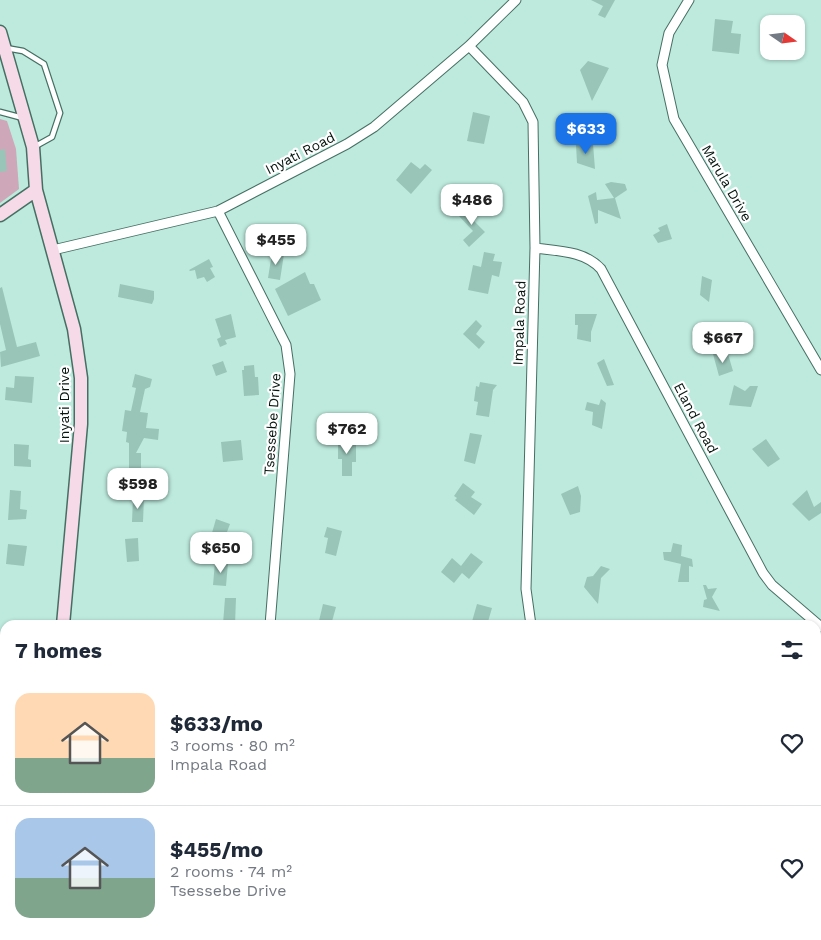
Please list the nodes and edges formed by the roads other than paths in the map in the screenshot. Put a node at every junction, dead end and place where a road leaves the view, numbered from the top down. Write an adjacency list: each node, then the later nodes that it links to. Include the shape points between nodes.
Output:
1 (516, 0): 4 (street, Inyati Road)
2 (689, 0): 14 (street, Marula Drive, via 669,33 662,65 674,119)
3 (0, 32): 5 (street, Inyati Drive)
4 (469, 46): 10 (street, Inyati Road, via 374,127); 12 (street, Impala Road, via 523,102 534,122)
5 (2, 48): 7 (street, Inyati Drive); 8 (lane, via 23,51 44,64 60,113 52,137)
6 (0, 112): 7 (lane)
7 (24, 118): 8 (street, Inyati Drive)
8 (33, 147): 9 (street, Inyati Drive)
9 (36, 190): 11 (street); 13 (street, Inyati Drive)
10 (218, 211): 13 (street, Inyati Road); 16 (street, Tsessebe Drive, via 286,345 289,359)
11 (0, 215)
12 (535, 248): 17 (street, Impala Road, via 526,589); 18 (street, Eland Road, via 579,254 594,261 601,269 763,573 772,585)
13 (53, 250): 15 (street, Inyati Drive, via 74,329 81,378 81,424)
14 (821, 370)
15 (62, 620)
16 (270, 620)
17 (530, 620)
18 (813, 620)

